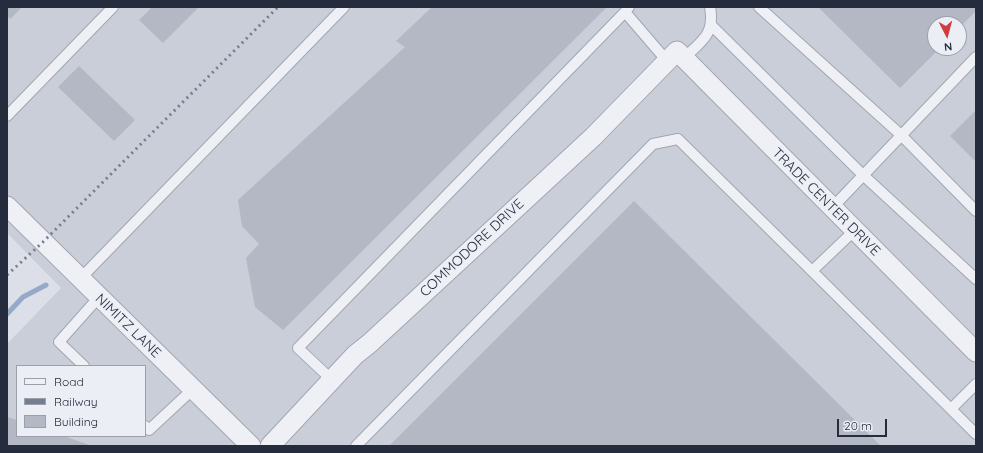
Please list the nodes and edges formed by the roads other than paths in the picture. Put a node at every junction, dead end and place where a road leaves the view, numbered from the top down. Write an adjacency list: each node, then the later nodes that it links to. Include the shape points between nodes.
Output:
1 (113, 7): 9 (lane)
2 (344, 7): 17 (lane)
3 (710, 7): 6 (lane)
4 (759, 7): 10 (lane)
5 (627, 10): 7 (lane); 22 (lane, via 298,348)
6 (711, 25): 7 (lane, via 706,38); 11 (lane)
7 (676, 57): 13 (street, TRADE CENTER DRIVE); 22 (street, COMMODORE DRIVE, via 593,137 355,355)
8 (976, 57): 10 (lane)
9 (7, 116)
10 (902, 135): 11 (lane); 14 (lane)
11 (863, 175): 13 (lane); 18 (lane)
12 (7, 206): 17 (street, NIMITZ LANE)
13 (832, 208): 15 (street, TRADE CENTER DRIVE)
14 (976, 211)
15 (855, 230): 16 (lane); 20 (street, TRADE CENTER DRIVE)
16 (812, 271): 25 (lane); 30 (lane, via 678,139 653,144)
17 (80, 279): 19 (street, NIMITZ LANE)
18 (976, 279)
19 (99, 298): 21 (lane, via 59,342); 24 (street, NIMITZ LANE)
20 (976, 352)
21 (83, 365)
22 (332, 380): 29 (street, COMMODORE DRIVE)
23 (976, 384): 25 (lane)
24 (193, 389): 26 (lane, via 149,430); 28 (street, NIMITZ LANE)
25 (951, 409): 27 (lane)
26 (146, 427)
27 (976, 434)
28 (251, 446)
29 (270, 446)
30 (356, 446)

